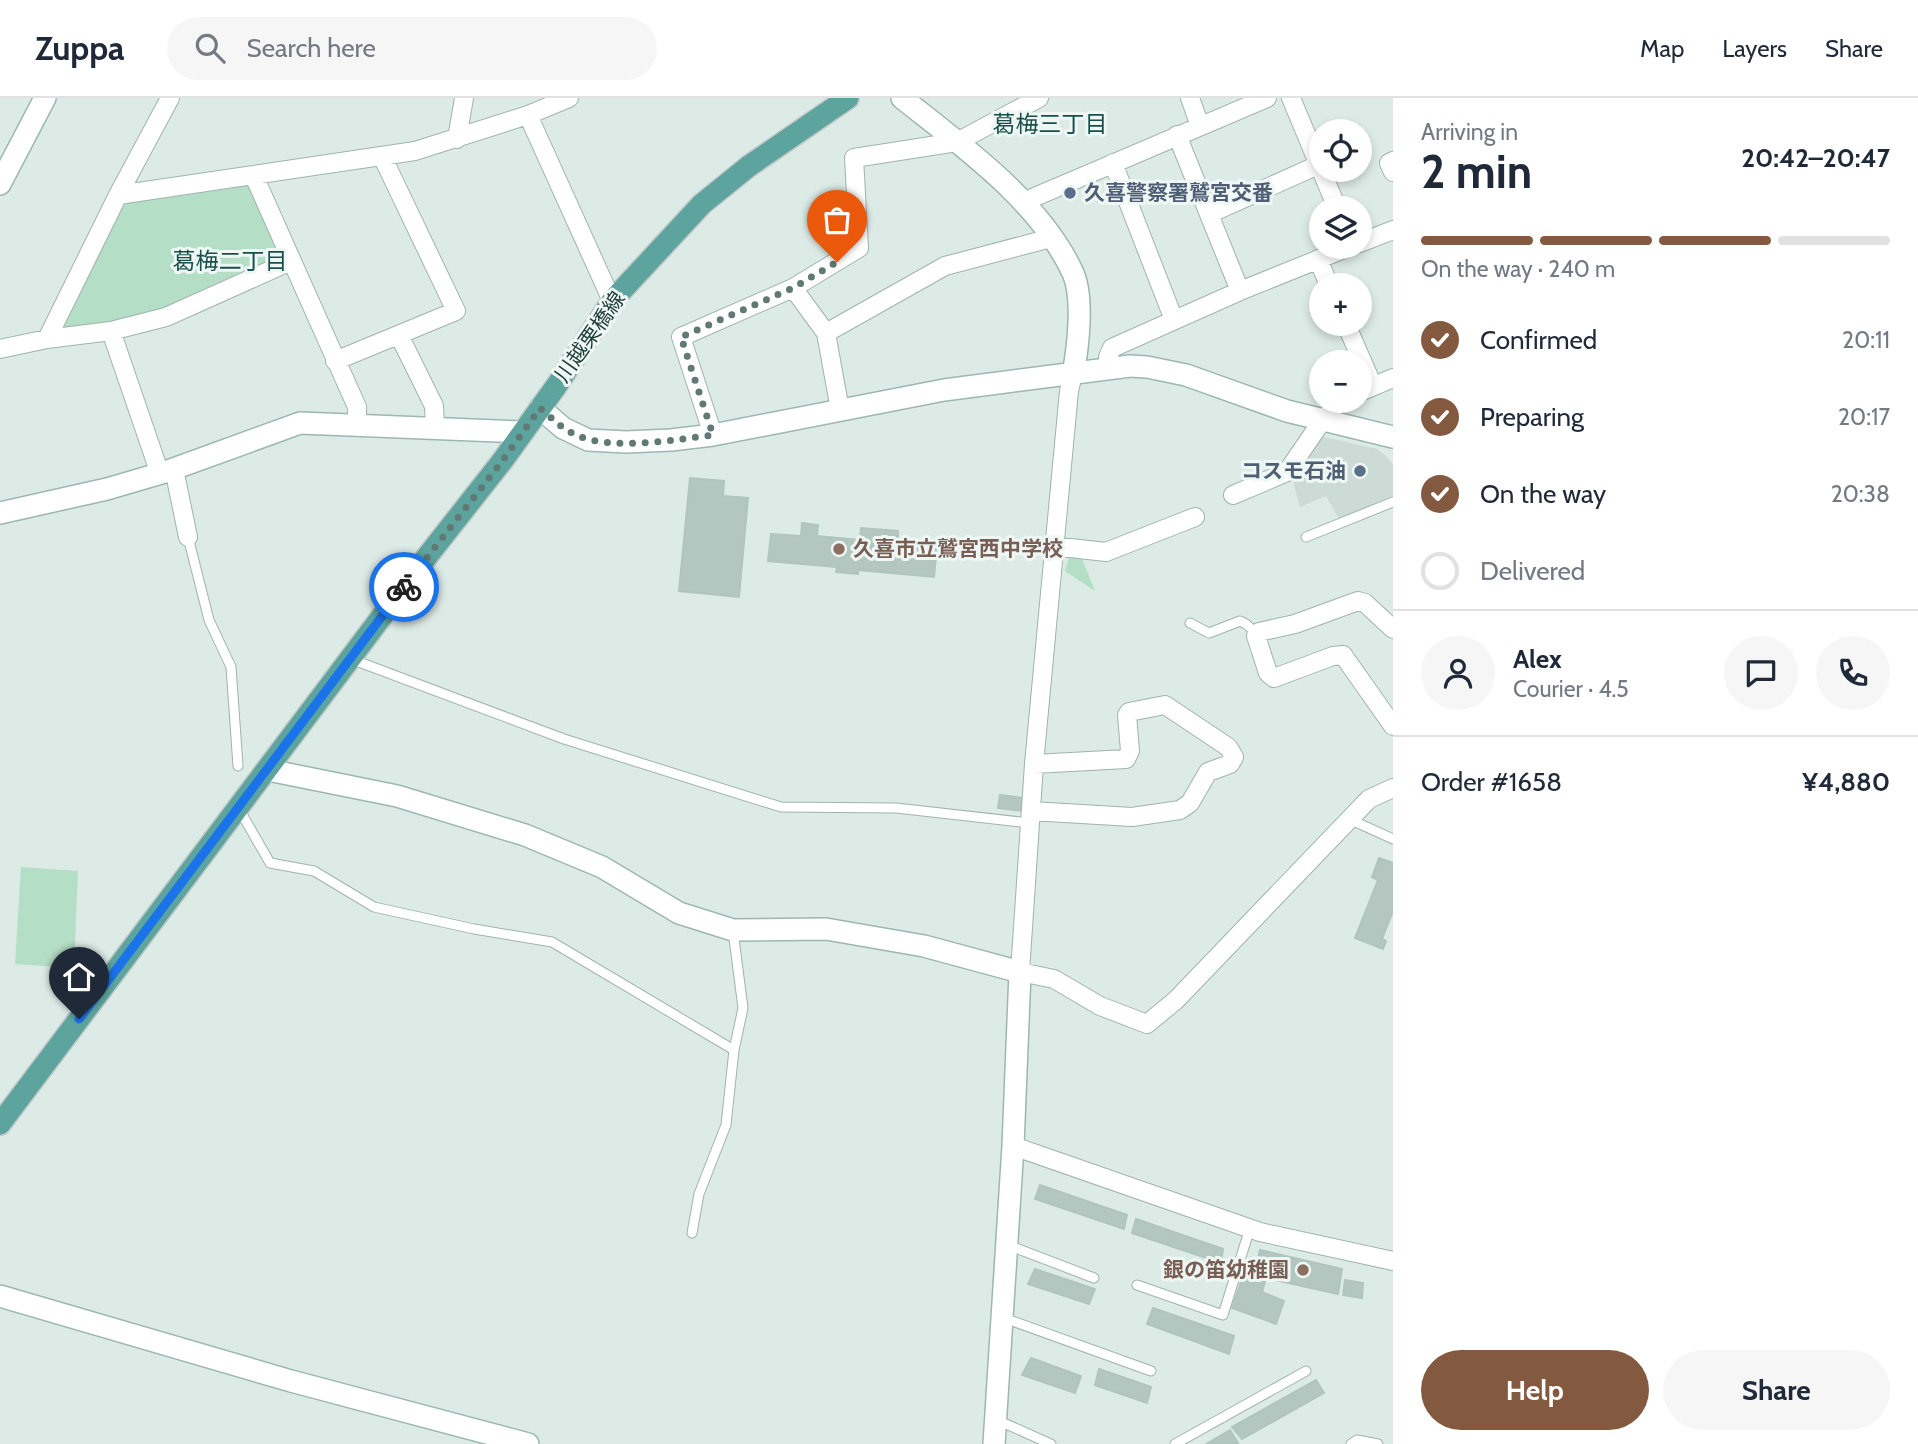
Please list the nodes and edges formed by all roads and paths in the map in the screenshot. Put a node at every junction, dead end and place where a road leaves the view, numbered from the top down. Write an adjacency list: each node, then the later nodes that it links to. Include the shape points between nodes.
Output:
1 (45, 98): 23 (street)
2 (170, 98): 24 (street)
3 (464, 98): 14 (street)
4 (569, 98): 11 (street)
5 (848, 98): 35 (main road, 川越栗橋線, via 702,204)
6 (902, 98): 15 (street)
7 (1039, 98): 15 (street)
8 (1190, 98): 12 (street)
9 (1267, 98): 12 (street)
10 (1291, 98): 16 (street)
11 (528, 115): 14 (street); 35 (street)
12 (1200, 126): 13 (street)
13 (1177, 135): 19 (street); 26 (street)
14 (457, 139): 17 (street)
15 (957, 142): 25 (street); 33 (street, via 854,158 859,248)
16 (1309, 142)
17 (382, 156): 22 (street); 39 (street, via 456,311)
18 (1393, 161): 21 (street, via 1389,163)
19 (1113, 163): 25 (street); 36 (street)
20 (1309, 168): 26 (street)
21 (1393, 172)
22 (254, 176): 24 (street); 31 (street)
23 (0, 184)
24 (118, 195): 40 (street)
25 (1023, 202): 28 (street)
26 (1209, 214): 34 (street)
27 (1393, 230): 29 (street)
28 (1051, 238): 38 (street, via 944,266); 44 (street, via 1074,275 1078,298)
29 (1372, 238)
30 (1318, 259): 32 (street); 34 (street)
31 (291, 261): 37 (street, via 166,317); 42 (street)
32 (1324, 273)
33 (793, 288): 38 (street); 54 (street, via 681,337)
34 (1240, 291): 36 (street)
35 (612, 301): 47 (main road, 川越栗橋線)
36 (1174, 320): 43 (street, via 1112,348)
37 (111, 331): 40 (street); 56 (street)
38 (825, 333): 48 (street)
39 (398, 335): 42 (street); 52 (street, via 434,406)
40 (47, 340): 41 (street)
41 (0, 349)
42 (335, 361): 51 (street, via 356,407)
43 (1110, 369): 44 (street); 50 (street, via 1147,367 1186,375)
44 (1073, 374): 48 (street, via 944,390); 63 (street)
45 (1393, 378): 46 (street)
46 (1372, 387)
47 (540, 408): 53 (main road, 川越栗橋線); 54 (street, via 563,428 588,440 626,442)
48 (840, 410): 54 (street)
49 (1329, 413): 50 (street)
50 (1322, 421): 55 (street); 57 (street, via 1287,471)
51 (357, 424): 52 (street); 56 (street, via 293,424)
52 (435, 428): 53 (street)
53 (523, 432): 67 (main road, 川越栗橋線)
54 (713, 435)
55 (1393, 438)
56 (167, 471): 59 (street); 61 (street)
57 (1233, 495)
58 (1393, 502): 62 (lane)
59 (0, 513)
60 (1195, 517): 63 (street, via 1106,552)
61 (188, 537): 70 (lane, via 209,620 230,667)
62 (1306, 537)
63 (1053, 546): 69 (street)
64 (1190, 623): 66 (lane, via 1209,633 1240,621)
65 (1393, 629): 66 (street, via 1359,601)
66 (1257, 634): 68 (street, via 1268,673 1274,678 1343,655)
67 (351, 659): 71 (main road, 川越栗橋線); 74 (lane, via 564,739 781,807 895,808)
68 (1393, 726)
69 (1034, 764): 74 (street); 74 (street, via 1126,759 1129,712 1165,705 1228,747 1234,757 1230,764 1208,772 1190,803 1180,810 1132,817)
70 (238, 766)
71 (268, 770): 73 (main road, 川越栗橋線); 77 (street, via 397,796 525,835 602,867 679,913)
72 (1393, 788): 75 (street, via 1369,799)
73 (239, 809): 79 (lane, via 270,863 314,871 374,907 552,942); 80 (main road, 川越栗橋線)
74 (1030, 817): 78 (street)
75 (1349, 819): 76 (lane); 78 (street, via 1176,1000 1147,1024 1100,1006 1054,979)
76 (1393, 839)
77 (733, 930): 78 (street, via 825,929 924,946); 79 (lane, via 743,1008)
78 (1020, 972): 81 (street)
79 (734, 1050): 83 (lane, via 726,1125 699,1194)
80 (0, 1124)
81 (1013, 1146): 82 (street); 84 (street)
82 (1250, 1228): 85 (street); 87 (lane, via 1223,1315)
83 (692, 1233)
84 (1007, 1244): 86 (lane); 89 (street)
85 (1393, 1261)
86 (1094, 1278)
87 (1136, 1285)
88 (0, 1296): 93 (street)
89 (1002, 1318): 90 (lane); 92 (street)
90 (1151, 1371)
91 (1306, 1371): 96 (lane)
92 (996, 1419): 94 (street); 95 (lane)
93 (528, 1444)
94 (994, 1444)
95 (1051, 1444)
96 (1175, 1444)
97 (1351, 1444): 98 (lane, via 1357,1440)
98 (1378, 1444)

